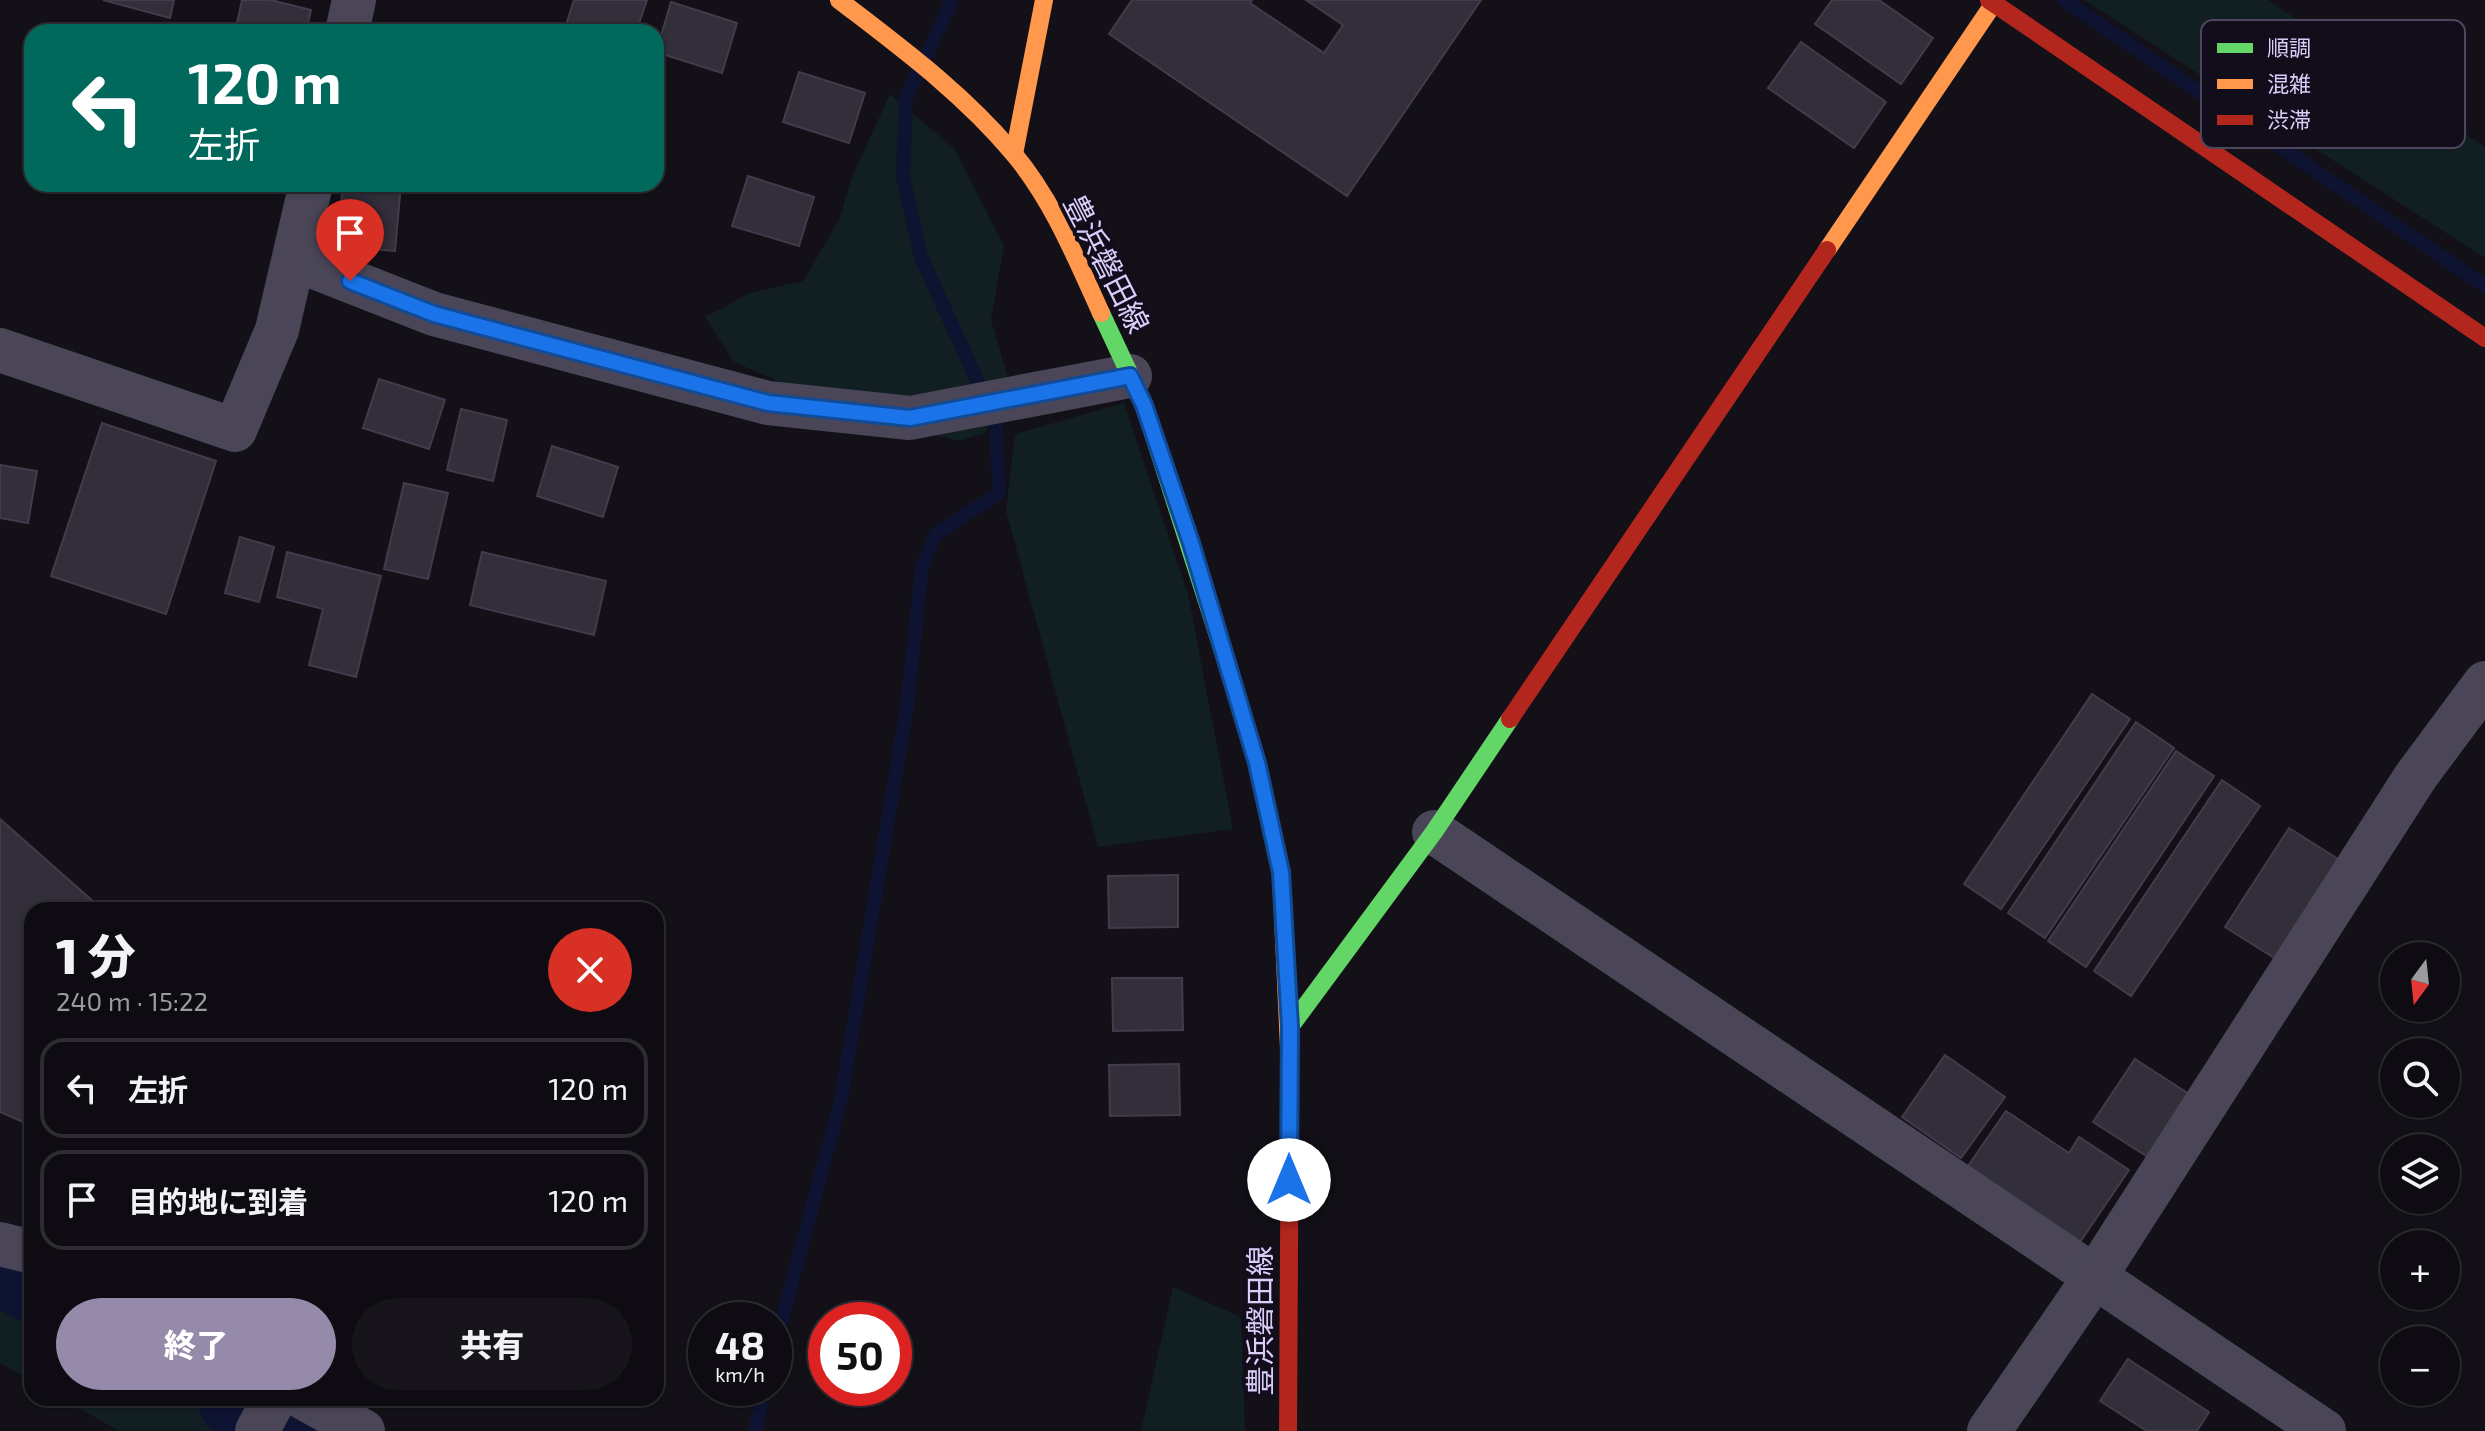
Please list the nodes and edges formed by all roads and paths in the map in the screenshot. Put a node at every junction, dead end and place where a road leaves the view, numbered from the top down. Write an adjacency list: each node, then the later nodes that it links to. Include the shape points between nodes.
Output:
1 (354, 0): 5 (street)
2 (839, 0): 8 (street, 豊浜磐田線, via 945,82)
3 (1044, 0): 8 (street)
4 (1992, 1): 6 (street); 15 (street)
5 (349, 24)
6 (2201, 144)
7 (2207, 148): 11 (street)
8 (1014, 154): 13 (street, 豊浜磐田線, via 1064,232)
9 (309, 192): 10 (street)
10 (294, 259): 12 (street, via 277,330 235,430); 13 (street, via 434,314 768,403 910,418)
11 (2485, 338)
12 (0, 350)
13 (1130, 376): 16 (street, 豊浜磐田線, via 1191,543 1257,763 1281,872)
14 (2485, 683): 19 (street, via 2416,776)
15 (1434, 832): 16 (street); 19 (street)
16 (1290, 1027): 24 (street, 豊浜磐田線)
17 (0, 1244): 18 (street)
18 (24, 1250)
19 (2096, 1275): 25 (street); 26 (street)
20 (271, 1406): 22 (street)
21 (318, 1406): 23 (street)
22 (257, 1431)
23 (363, 1431)
24 (1288, 1431)
25 (1989, 1431)
26 (2324, 1431)

